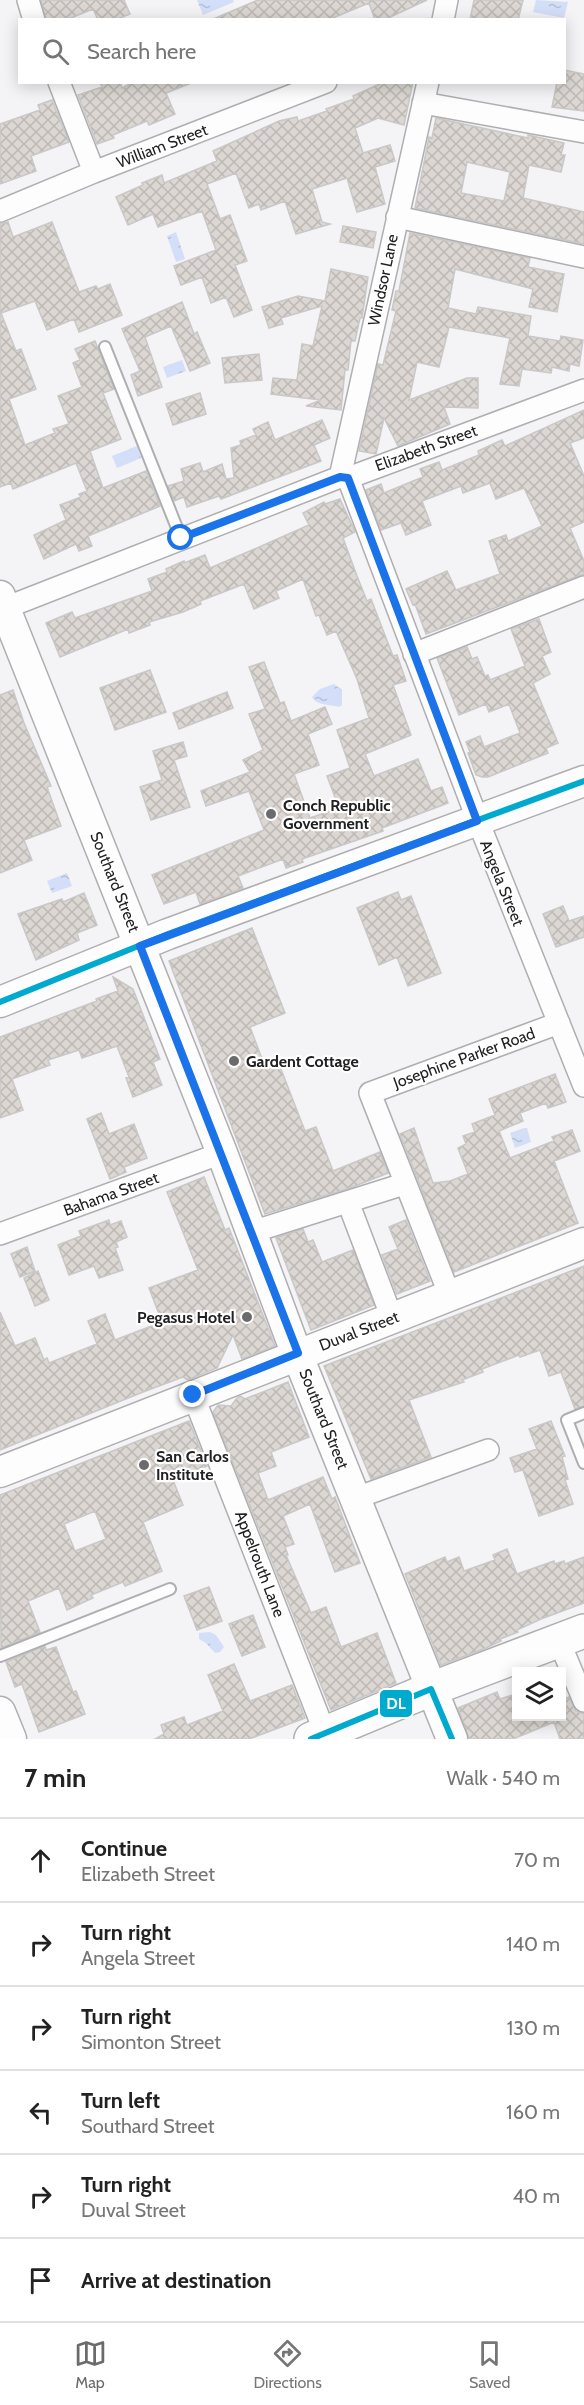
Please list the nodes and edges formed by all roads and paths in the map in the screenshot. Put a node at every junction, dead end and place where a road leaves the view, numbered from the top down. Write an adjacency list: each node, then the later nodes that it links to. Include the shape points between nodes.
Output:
1 (28, 0): 3 (street)
2 (447, 0): 4 (street)
3 (33, 18)
4 (443, 18)
5 (60, 84): 9 (street)
6 (321, 84): 9 (street, William Street)
7 (425, 93): 8 (street); 11 (street, Windsor Lane)
8 (584, 132)
9 (94, 172): 10 (street, William Street)
10 (0, 211)
11 (397, 218): 12 (street); 15 (street, Windsor Lane)
12 (584, 257)
13 (105, 347): 16 (lane)
14 (584, 390): 15 (street, Elizabeth Street)
15 (344, 477): 16 (street, Elizabeth Street); 19 (street, Angela Street)
16 (181, 538): 18 (street, Elizabeth Street)
17 (584, 586): 19 (street)
18 (2, 605): 22 (street, Southard Street)
19 (414, 654): 21 (street, Angela Street)
20 (584, 781): 21 (street)
21 (477, 821): 22 (street); 24 (street, Angela Street)
22 (140, 946): 23 (street); 26 (street, Southard Street)
23 (0, 1002)
24 (559, 1023): 25 (street, Angela Street); 27 (street, Josephine Parker Road, via 370,1093)
25 (584, 1086)
26 (222, 1153): 29 (street, Southard Street); 30 (street, Bahama Street)
27 (404, 1184): 28 (street); 32 (street)
28 (348, 1202): 29 (street); 33 (street)
29 (252, 1232): 34 (street, Southard Street)
30 (0, 1234)
31 (584, 1243): 32 (street, Duval Street)
32 (450, 1296): 33 (street, Duval Street)
33 (392, 1318): 34 (street, Duval Street)
34 (298, 1353): 35 (street, Duval Street); 40 (street, Southard Street)
35 (193, 1395): 39 (street, Duval Street); 47 (street, Appelrouth Lane)
36 (584, 1413): 38 (lane, via 567,1420)
37 (488, 1450): 40 (street)
38 (584, 1463)
39 (0, 1472)
40 (356, 1498): 44 (street, Southard Street)
41 (170, 1589): 43 (lane)
42 (572, 1636): 44 (main road); 45 (street)
43 (0, 1656)
44 (431, 1689): 47 (main road); 49 (street, Southard Street)
45 (584, 1701)
46 (0, 1712): 48 (street)
47 (318, 1736)
48 (11, 1739)
49 (452, 1739)

